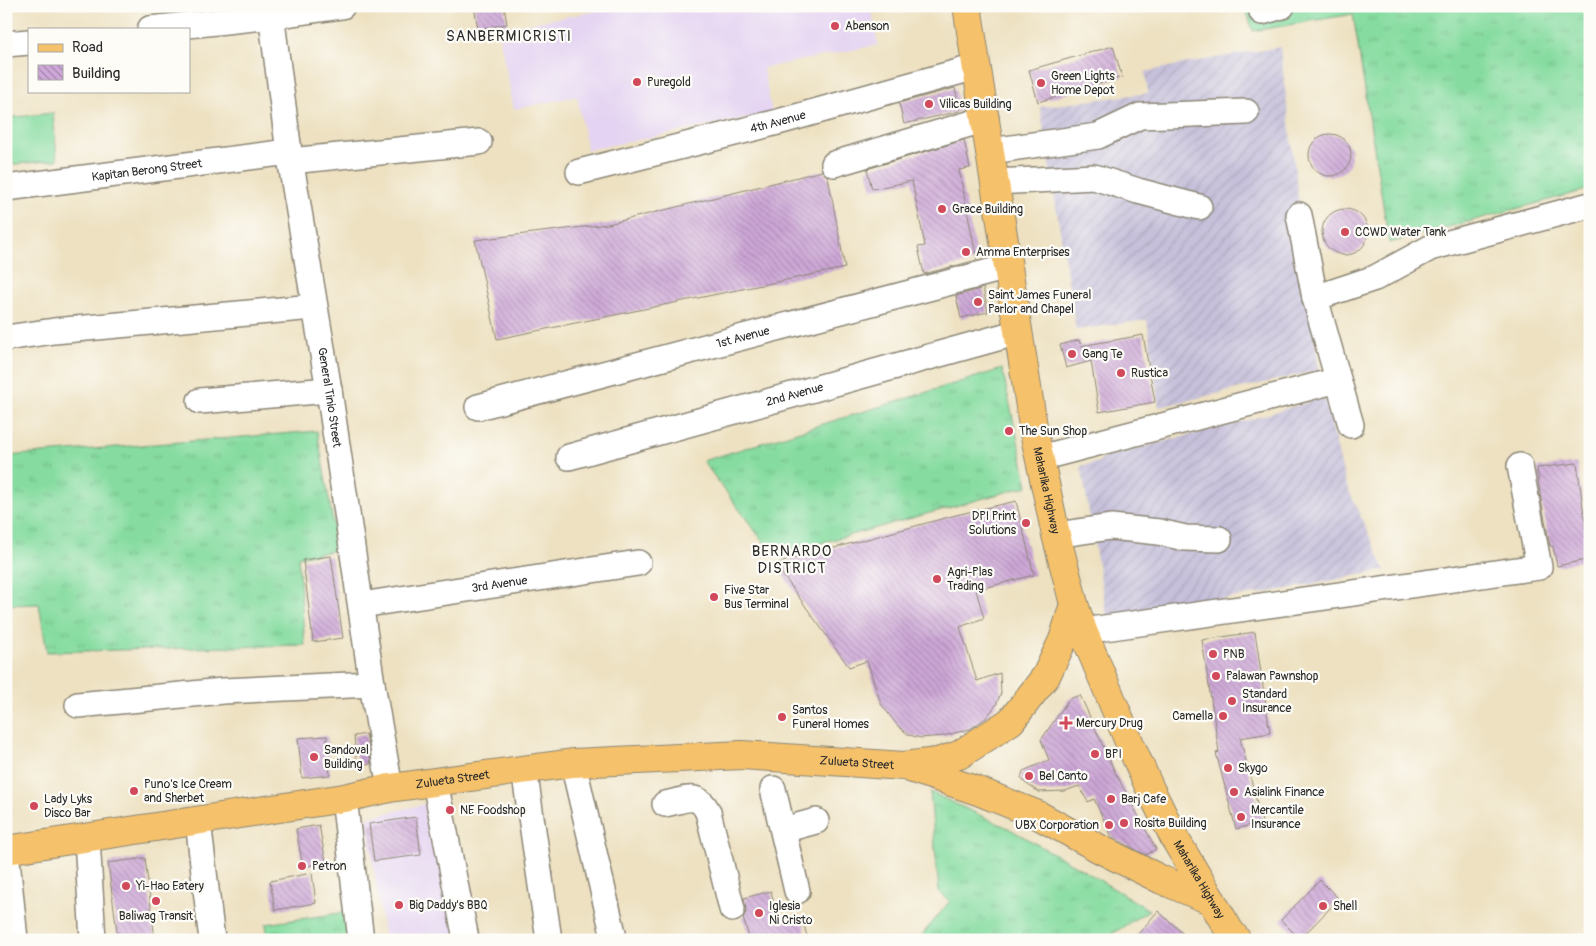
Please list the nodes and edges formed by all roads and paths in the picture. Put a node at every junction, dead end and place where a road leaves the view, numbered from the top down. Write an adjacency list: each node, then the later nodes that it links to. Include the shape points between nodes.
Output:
1 (342, 6): 3 (street)
2 (966, 6): 7 (main road, Maharlika Highway)
3 (271, 11): 4 (street); 12 (street, General Tinio Street)
4 (157, 28)
5 (28, 42): 6 (street)
6 (6, 44)
7 (976, 66): 9 (main road, Maharlika Highway); 14 (street, 4th Avenue, via 778,122)
8 (1246, 112): 11 (street, via 1140,116 1098,136)
9 (986, 119): 11 (main road, Maharlika Highway); 13 (street)
10 (479, 142): 12 (street, Kapitan Berong Street)
11 (990, 151): 15 (main road, Maharlika Highway)
12 (289, 156): 16 (street, Kapitan Berong Street); 22 (street, General Tinio Street)
13 (834, 164)
14 (579, 172)
15 (995, 182): 18 (street, via 1094,177); 20 (main road, Maharlika Highway)
16 (6, 188)
17 (1590, 205): 21 (street, via 1430,248 1374,278)
18 (1199, 206)
19 (1299, 215): 21 (street)
20 (1008, 267): 23 (main road, Maharlika Highway); 28 (street, 1st Avenue)
21 (1316, 298): 25 (street)
22 (314, 307): 24 (street); 26 (street, General Tinio Street)
23 (1018, 332): 30 (street, 2nd Avenue); 31 (main road, Maharlika Highway)
24 (6, 338)
25 (1338, 380): 29 (street); 31 (street)
26 (329, 390): 27 (street); 36 (street, General Tinio Street)
27 (200, 400)
28 (478, 407)
29 (1350, 425)
30 (569, 457)
31 (1040, 458): 33 (main road, Maharlika Highway)
32 (1520, 466): 38 (street, via 1539,567)
33 (1056, 535): 34 (street, via 1111,527 1185,538); 37 (main road, Maharlika Highway)
34 (1219, 539)
35 (638, 563): 36 (street, 3rd Avenue)
36 (361, 604): 39 (street, General Tinio Street)
37 (1074, 604): 38 (main road, Maharlika Highway); 42 (main road, Zulueta Street, via 1063,640 1046,676 1011,722 959,755 937,762)
38 (1083, 631): 55 (main road, Maharlika Highway, via 1151,791)
39 (372, 684): 40 (street, via 223,691); 45 (street, General Tinio Street)
40 (78, 705)
41 (573, 763): 42 (main road, Zulueta Street, via 742,755); 43 (main road, Zulueta Street); 57 (street)
42 (904, 766): 55 (main road, Zulueta Street, via 1038,815 1162,880)
43 (524, 769): 44 (main road, Zulueta Street); 63 (street)
44 (435, 782): 45 (main road, Zulueta Street); 62 (street)
45 (390, 788): 47 (main road, Zulueta Street)
46 (773, 789): 51 (street)
47 (344, 798): 49 (main road, Zulueta Street); 61 (street)
48 (665, 804): 56 (street, via 695,798 703,802)
49 (198, 821): 52 (main road, Zulueta Street); 60 (street)
50 (816, 822): 51 (street)
51 (783, 830): 54 (street)
52 (88, 838): 53 (main road, Zulueta Street); 59 (street)
53 (6, 850): 58 (street)
54 (797, 891)
55 (1212, 901): 64 (main road, Maharlika Highway)
56 (732, 909)
57 (613, 933)
58 (15, 940)
59 (94, 940)
60 (212, 940)
61 (361, 940)
62 (466, 940)
63 (548, 940)
64 (1237, 940)

